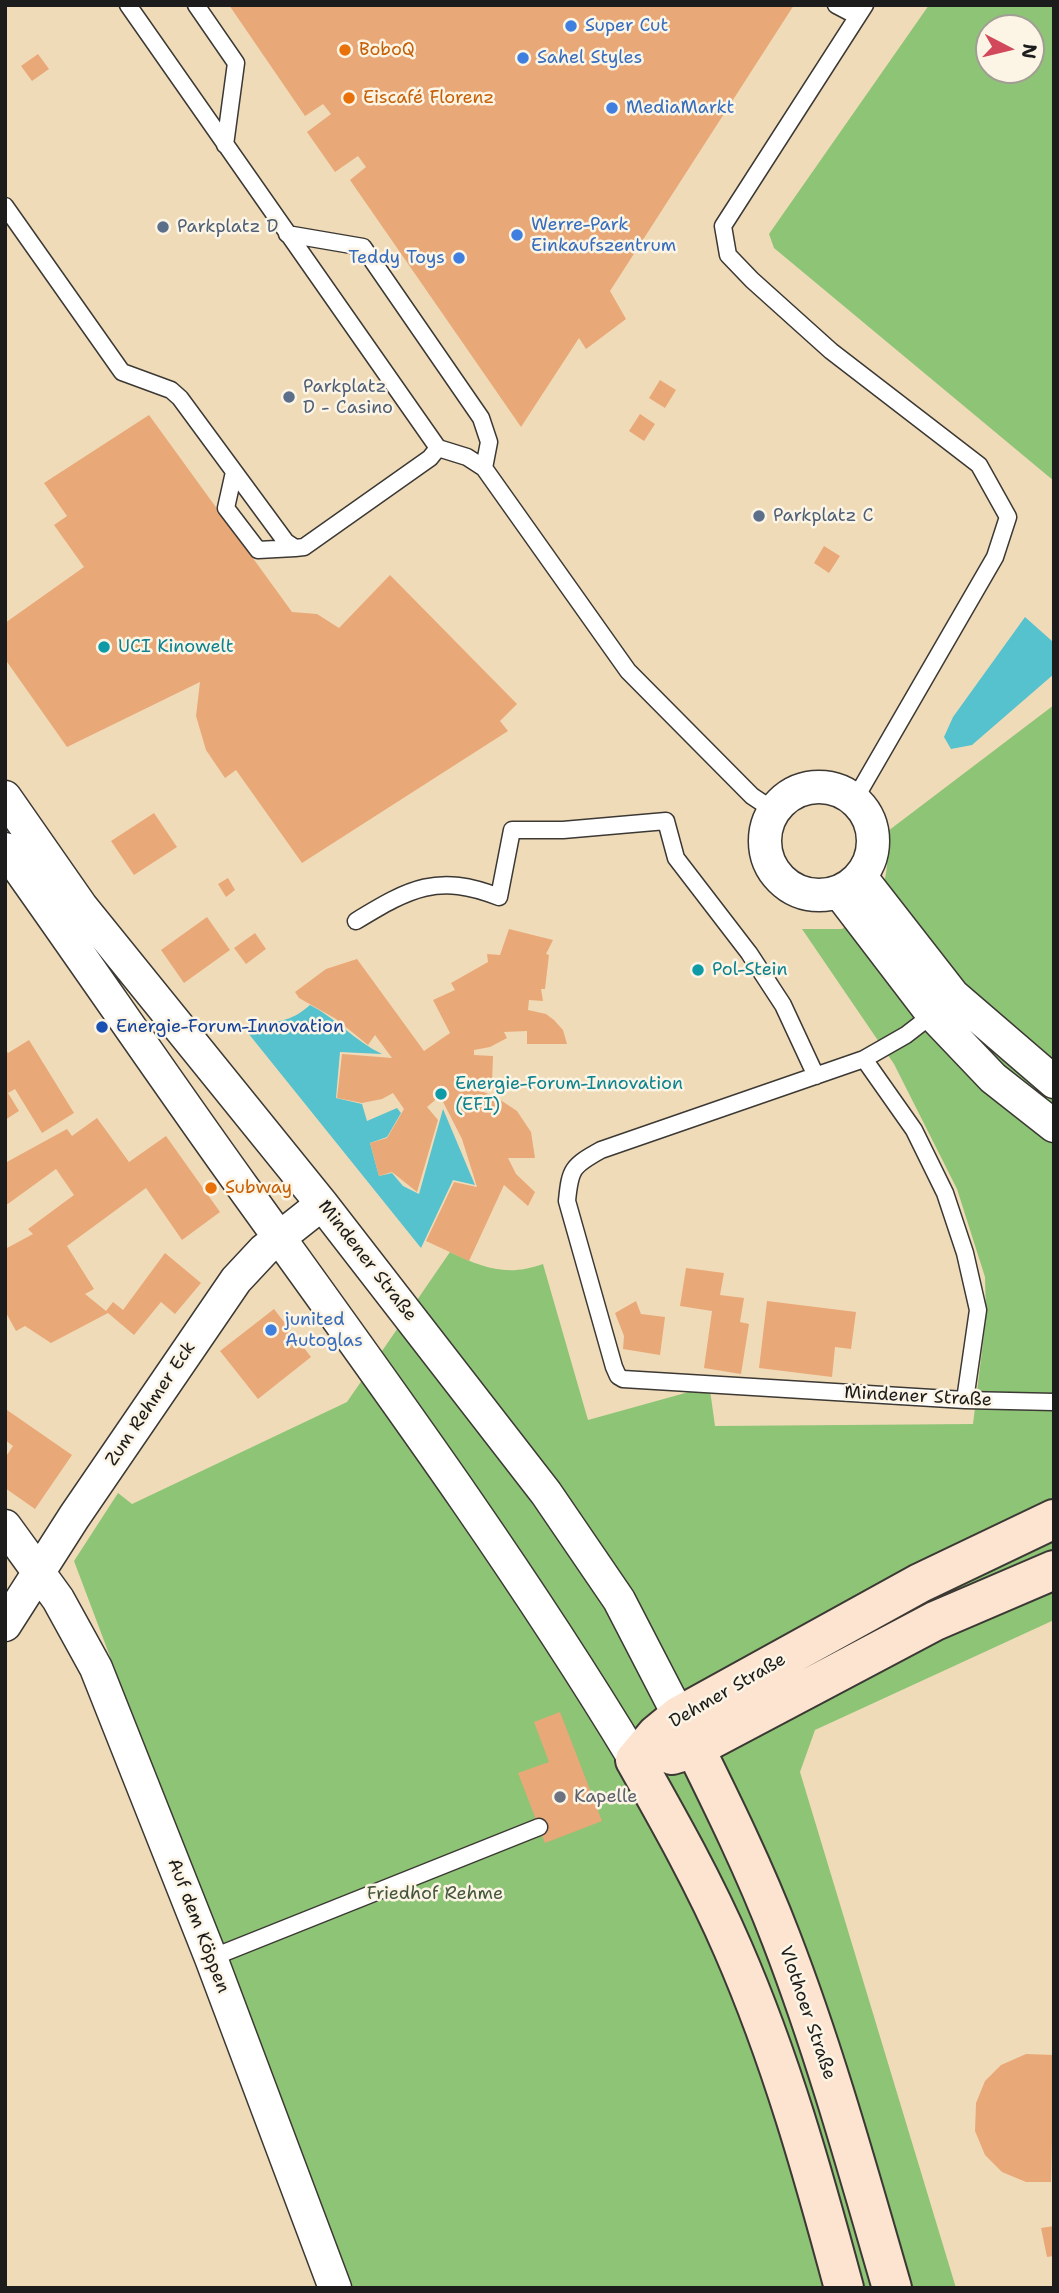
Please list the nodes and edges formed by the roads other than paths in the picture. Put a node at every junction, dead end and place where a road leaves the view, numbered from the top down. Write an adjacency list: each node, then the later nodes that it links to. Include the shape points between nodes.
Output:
1 (128, 5): 5 (lane)
2 (196, 5): 5 (lane, via 236,63)
3 (836, 5): 4 (lane)
4 (861, 11): 13 (lane, via 723,226 728,255 831,351 979,465 1008,517 995,558)
5 (225, 145): 7 (lane)
6 (5, 206): 10 (lane, via 122,372 171,390)
7 (287, 234): 8 (lane); 9 (lane, via 363,247 481,418 489,442)
8 (438, 448): 9 (lane); 11 (lane, via 304,547)
9 (484, 468): 14 (lane, via 628,671 752,796)
10 (234, 472): 11 (lane); 11 (lane, via 226,508 258,550)
11 (295, 548)
12 (5, 797): 23 (street, Mindener Straße, via 81,906)
13 (855, 799): 14 (street, via 835,788 812,786 790,794); 16 (street, via 868,816 874,837 871,858)
14 (774, 810): 16 (street, via 764,836 769,863 786,885 811,895)
15 (5, 849): 24 (street)
16 (850, 884): 18 (street)
17 (356, 921): 20 (lane, via 429,884 471,886 499,897 512,830 666,821 676,858 783,1005)
18 (943, 1005): 19 (lane, via 906,1035); 21 (street); 22 (street, via 993,1078)
19 (864, 1059): 20 (lane); 25 (lane, via 914,1130 946,1193 965,1253 978,1310)
20 (816, 1076): 25 (lane, Mindener Straße, via 601,1150 577,1163 570,1174 567,1201 618,1376)
21 (1054, 1082)
22 (1054, 1126)
23 (322, 1204): 24 (street, Zum Rehmer Eck); 32 (street, Mindener Straße, via 589,1554 619,1601)
24 (279, 1238): 30 (street, Zum Rehmer Eck, via 236,1280); 33 (street, via 510,1561)
25 (965, 1400): 26 (lane, Mindener Straße)
26 (1054, 1402)
27 (1054, 1519): 32 (main road, Dehmer Straße, via 920,1583)
28 (5, 1526): 30 (street, Auf dem Köppen)
29 (1054, 1570): 32 (main road, Dehmer Straße)
30 (38, 1576): 31 (street, Zum Rehmer Eck); 35 (street, Auf dem Köppen, via 58,1599 96,1668)
31 (5, 1625)
32 (687, 1732): 33 (main road, Dehmer Straße, via 666,1757); 38 (main road, Vlothoer Straße, via 782,1940 833,2088)
33 (635, 1760): 37 (main road, via 693,1866 763,2022 804,2140)
34 (539, 1827): 35 (lane)
35 (211, 1958): 36 (street, Auf dem Köppen)
36 (335, 2288)
37 (844, 2288)
38 (892, 2288)

